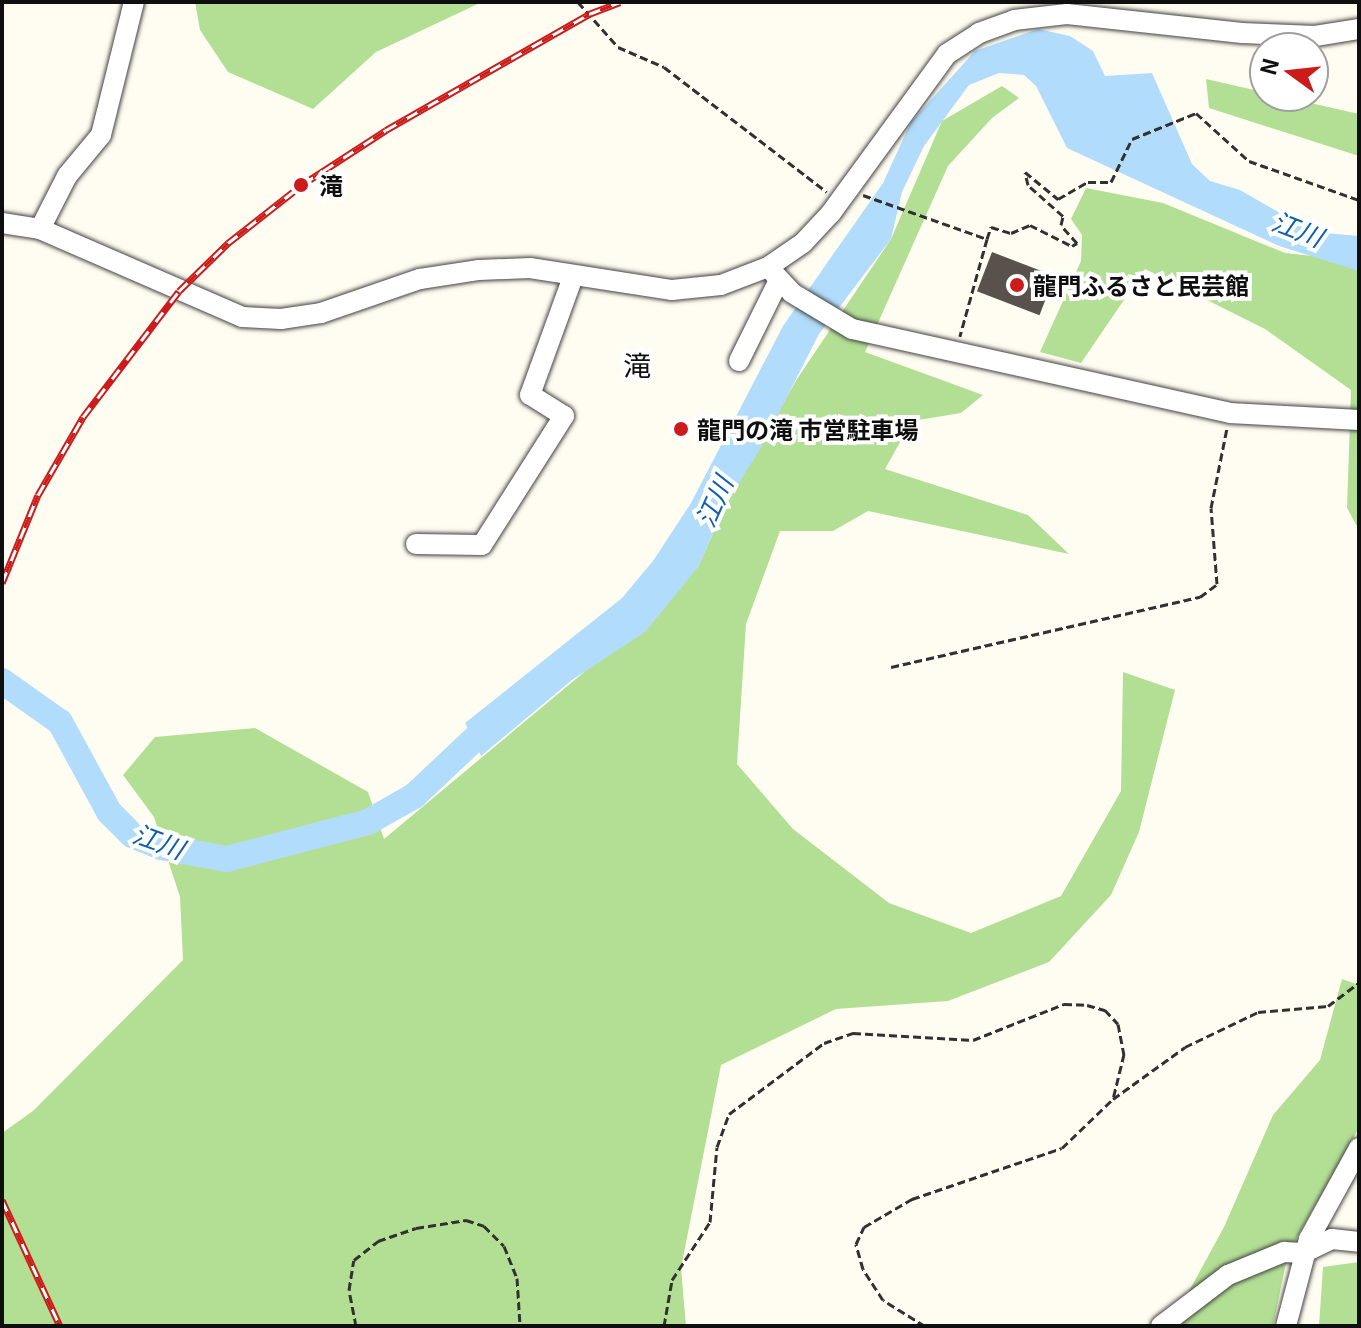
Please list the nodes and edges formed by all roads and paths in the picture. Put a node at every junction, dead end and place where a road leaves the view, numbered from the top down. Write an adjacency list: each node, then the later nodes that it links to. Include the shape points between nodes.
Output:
1 (134, 2): 8 (street, via 101,135 67,176)
2 (578, 2): 6 (path, via 618,47 664,67)
3 (1359, 29): 6 (street, via 1315,36 1242,33 1119,16 1014,20 979,33 947,54)
4 (860, 194): 9 (path)
5 (1359, 200): 9 (path, via 1249,161 1196,113 1132,139 1111,182 1088,182 1058,199 1025,172 1028,185 1063,216 1061,225 1077,243 1072,246 1030,225 1011,233 991,227)
6 (839, 203): 11 (street, via 803,243)
7 (2, 223): 8 (street)
8 (40, 229): 10 (street, via 242,317 321,313 420,279 479,270 530,268)
9 (987, 239): 12 (path)
10 (573, 277): 11 (street, via 672,290); 16 (street, via 530,395 564,416 482,545)
11 (780, 280): 12 (street, via 852,329); 13 (street)
12 (956, 351): 14 (street)
13 (739, 361)
14 (1230, 413): 15 (street); 17 (path, via 1211,508 1217,584 1200,597)
15 (1359, 420)
16 (416, 544)
17 (891, 667)
18 (1359, 983): 19 (path, via 1328,1006 1258,1012 1185,1047)
19 (1113, 1099): 25 (path, via 1124,1054 1118,1024 1105,1010 1087,1005 1064,1004 973,1040 853,1033 824,1043 729,1114 717,1147 710,1222 672,1280); 26 (path, via 1062,1148 912,1199 864,1227 856,1244 863,1269 883,1300)
20 (1359, 1148): 22 (street)
21 (1359, 1242): 22 (street, via 1332,1239)
22 (1303, 1253): 27 (street, via 1284,1252 1228,1275); 28 (street)
23 (356, 1326): 24 (path, via 349,1290 354,1260 378,1241 466,1220 484,1226 504,1246 517,1278)
24 (520, 1326)
25 (664, 1326)
26 (925, 1326)
27 (1161, 1326)
28 (1286, 1326)

